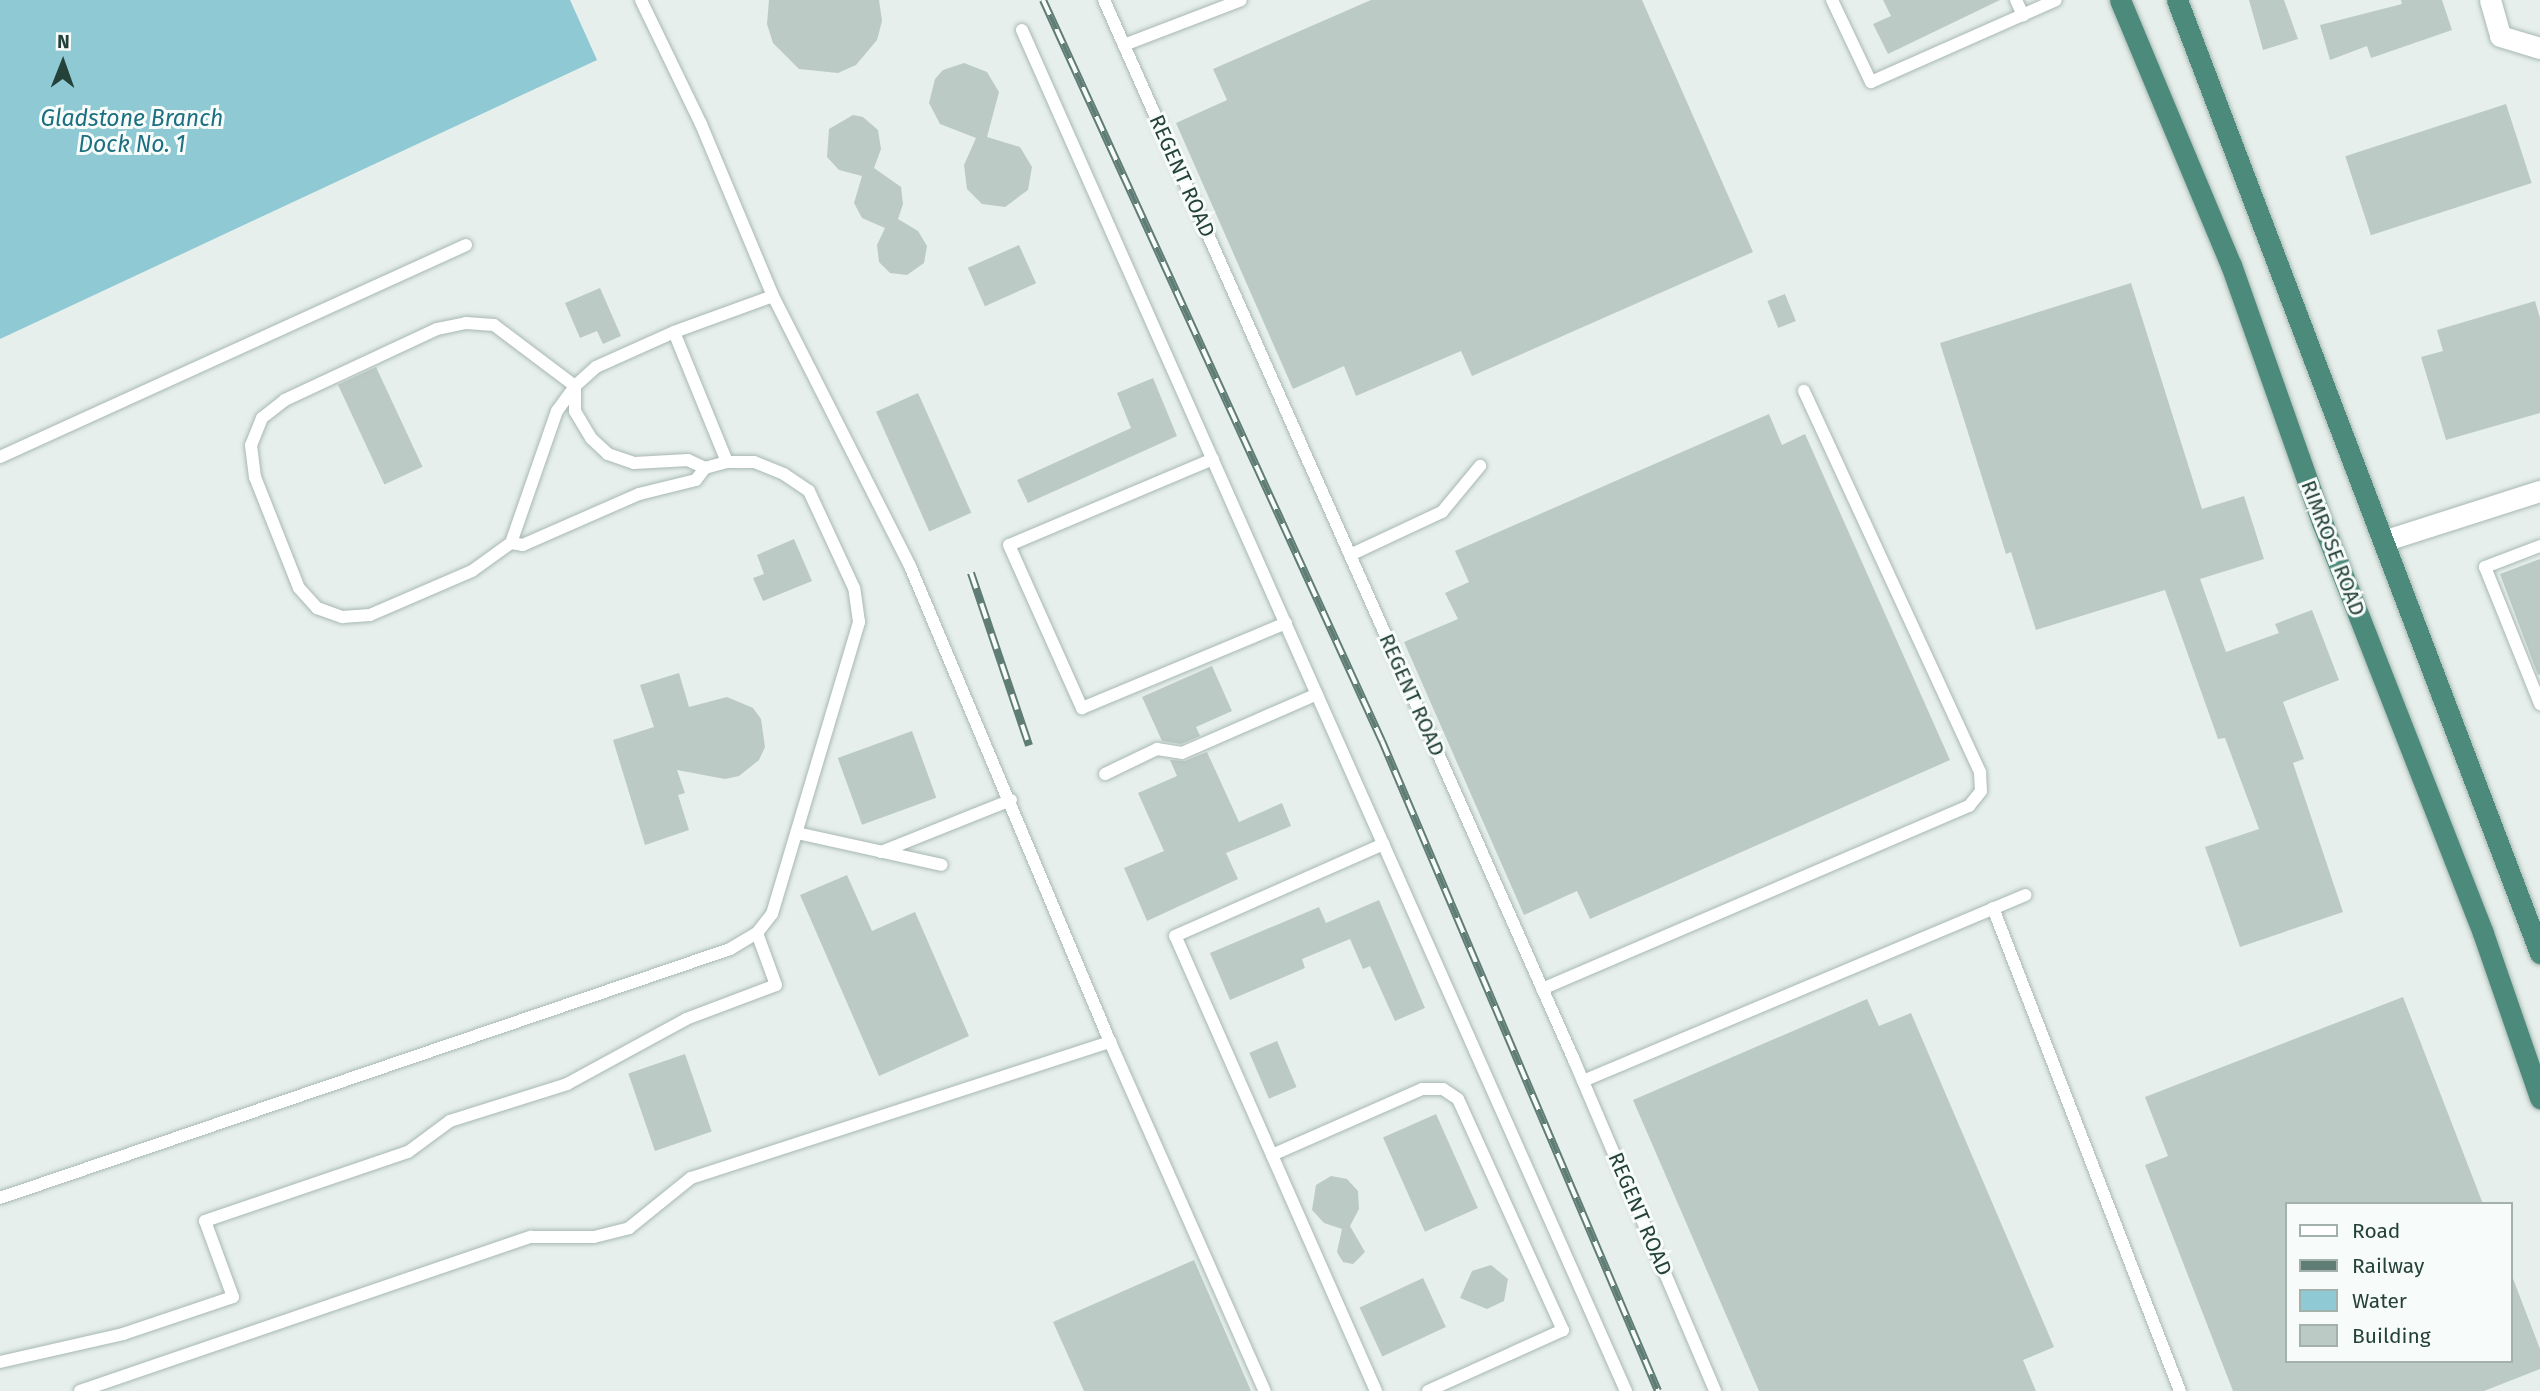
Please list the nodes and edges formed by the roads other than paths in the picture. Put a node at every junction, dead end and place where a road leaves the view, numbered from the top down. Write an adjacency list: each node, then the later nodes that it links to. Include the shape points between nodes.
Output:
1 (641, 0): 15 (lane, via 701,124)
2 (1104, 0): 12 (lane, REGENT ROAD)
3 (1241, 0): 12 (lane)
4 (1832, 0): 10 (lane, via 1871,82)
5 (2016, 0): 10 (lane)
6 (2056, 0): 10 (lane)
7 (2119, 0): 45 (highway, RIMROSE ROAD, via 2231,265 2322,522 2483,933)
8 (2177, 0): 25 (highway)
9 (2490, 0): 13 (street, via 2500,36)
10 (2023, 15)
11 (1022, 30): 20 (lane)
12 (1124, 45): 28 (lane, REGENT ROAD)
13 (2539, 48)
14 (466, 244): 19 (lane)
15 (773, 296): 16 (lane); 33 (lane, via 910,566)
16 (674, 332): 17 (lane, via 596,367); 21 (lane)
17 (575, 386): 23 (lane, via 575,411 590,438 608,454 634,463 688,460); 26 (lane, via 558,411); 26 (lane, via 494,325 466,323 437,329 285,400 262,418 251,445 255,477 299,588 317,608 342,617 370,615 472,571)
18 (1804, 391): 42 (lane, via 1980,772 1981,791 1969,806)
19 (0, 457)
20 (1213, 459): 29 (lane); 29 (lane, via 1009,545 1082,708)
21 (727, 462): 23 (lane); 34 (lane, via 754,462 809,491 854,588 859,622 852,655)
22 (1480, 466): 28 (lane, via 1443,512)
23 (705, 468): 26 (lane, via 696,480 639,494 523,545)
24 (2540, 491): 25 (street)
25 (2386, 540): 41 (highway)
26 (511, 544)
27 (2540, 546): 31 (lane, via 2486,567)
28 (1350, 555): 42 (lane, REGENT ROAD)
29 (1286, 623): 30 (lane)
30 (1317, 694): 32 (lane, via 1182,753 1157,750); 35 (lane)
31 (2540, 704)
32 (1105, 774)
33 (1011, 800): 36 (lane); 43 (lane)
34 (797, 834): 36 (lane); 40 (lane, via 772,914)
35 (1384, 844): 46 (lane, via 1175,936); 53 (lane)
36 (881, 852): 37 (lane)
37 (942, 865)
38 (2025, 895): 39 (lane)
39 (1993, 908): 44 (lane); 55 (lane)
40 (758, 933): 47 (lane, via 730,948); 48 (lane, via 776,985 686,1019 568,1084 450,1121 408,1152 205,1221 233,1297 123,1334)
41 (2540, 954)
42 (1542, 989): 44 (lane, REGENT ROAD)
43 (1110, 1042): 49 (lane, via 691,1178 629,1228 594,1237 531,1237); 50 (lane)
44 (1583, 1081): 54 (lane, REGENT ROAD)
45 (2540, 1098)
46 (1272, 1155): 51 (lane); 52 (lane, via 1422,1090 1443,1089 1458,1099 1563,1330)
47 (0, 1198)
48 (0, 1362)
49 (80, 1391)
50 (1265, 1391)
51 (1376, 1391)
52 (1428, 1391)
53 (1626, 1391)
54 (1715, 1391)
55 (2180, 1391)

